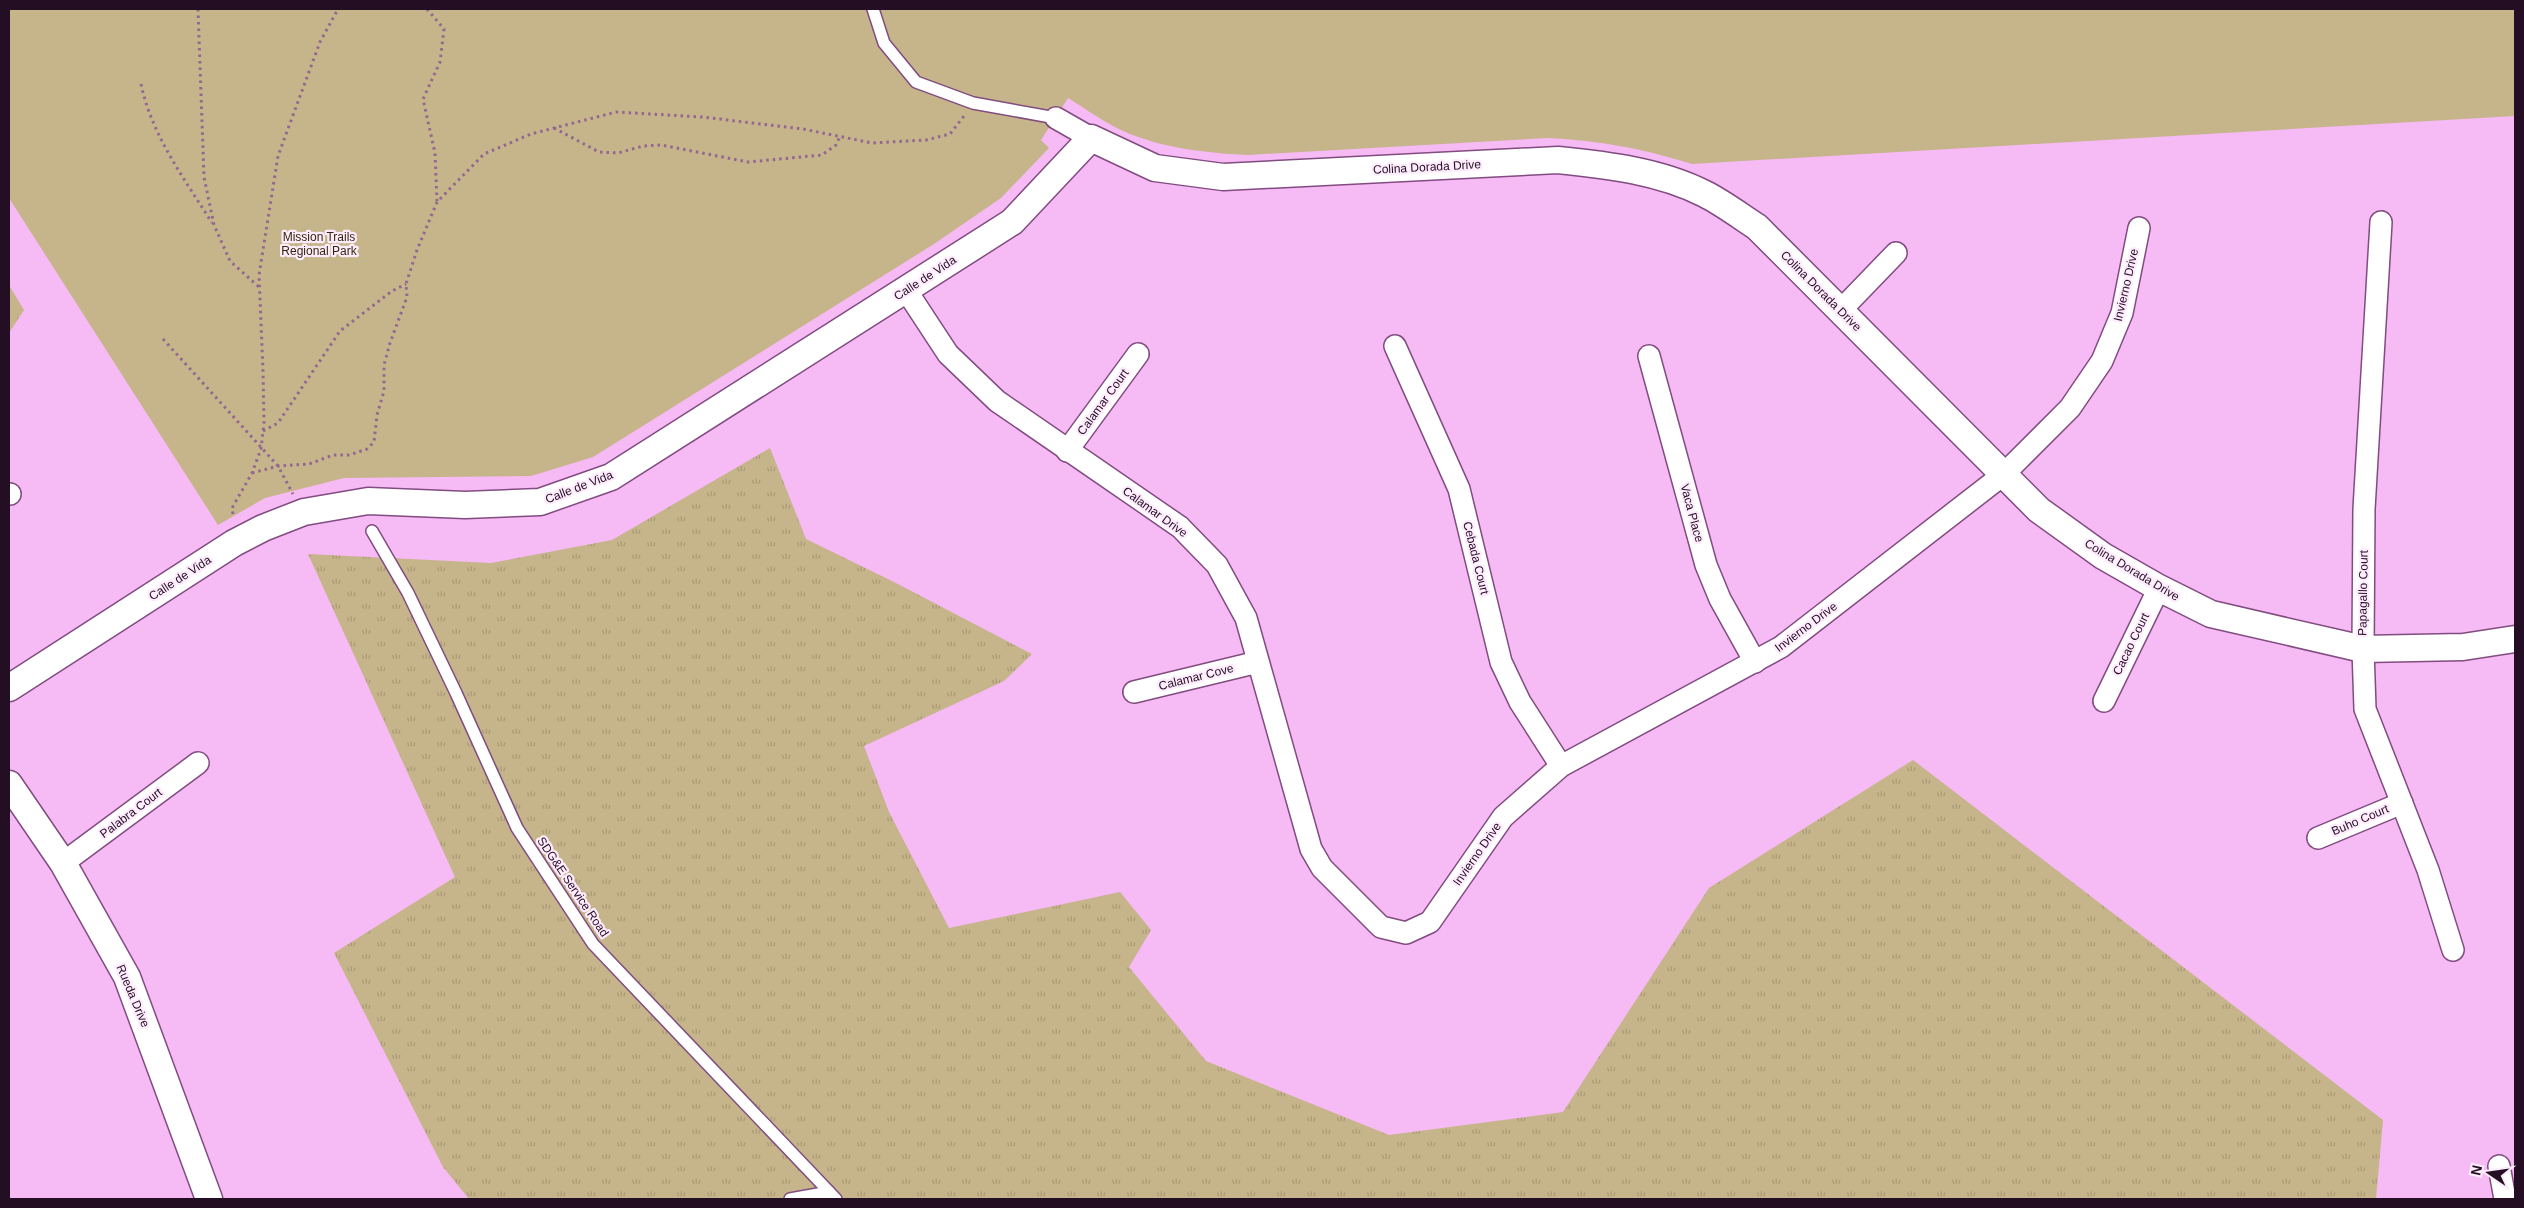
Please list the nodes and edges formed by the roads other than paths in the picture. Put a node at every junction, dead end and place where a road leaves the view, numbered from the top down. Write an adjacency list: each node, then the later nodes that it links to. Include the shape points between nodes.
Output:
1 (874, 9): 2 (lane, via 884,43 916,82 973,103)
2 (1056, 118): 3 (street, Colina Dorada Drive)
3 (1091, 138): 7 (street, Calle de Vida, via 1012,222); 8 (street, Colina Dorada Drive, via 1155,168 1223,177 1558,160 1628,170 1674,181 1705,194 1758,227)
4 (2381, 222): 17 (street, Papagallo Court, via 2364,510)
5 (2139, 228): 13 (street, Invierno Drive, via 2122,313 2102,361 2070,408)
6 (1896, 253): 8 (street)
7 (906, 290): 12 (street, Calamar Drive, via 948,354 997,401); 20 (street, Calle de Vida, via 611,477 540,502 465,505 368,501 304,512 234,543)
8 (1840, 311): 13 (street, Colina Dorada Drive)
9 (1395, 346): 24 (street, Cebada Court, via 1459,489 1501,662 1520,702)
10 (1138, 354): 12 (street, Calamar Court)
11 (1649, 356): 19 (street, Vaca Place, via 1706,565 1720,600)
12 (1067, 451): 18 (street, Calamar Drive, via 1180,527 1217,565 1246,618)
13 (2004, 474): 15 (street, Colina Dorada Drive, via 2039,510 2103,556); 19 (street, Invierno Drive, via 1781,647)
14 (372, 531): 32 (lane, SDG&E Service Road, via 408,593 517,828 593,944)
15 (2159, 588): 17 (street, Colina Dorada Drive, via 2211,614); 22 (street, Cacao Court)
16 (2515, 639): 17 (street, Colina Dorada Drive, via 2462,647)
17 (2363, 649): 26 (street, Papagallo Court, via 2365,709)
18 (1258, 662): 21 (street, Calamar Cove); 29 (street, Calamar Drive, via 1311,848 1322,868)
19 (1755, 662): 24 (street, Invierno Drive)
20 (9, 688)
21 (1134, 692)
22 (2104, 701)
23 (198, 763): 28 (street, Palabra Court)
24 (1561, 766): 29 (street, Invierno Drive, via 1503,817 1430,922 1406,933)
25 (9, 784): 28 (street, Rueda Drive)
26 (2402, 803): 27 (street, Buho Court); 30 (street, Papagallo Court, via 2428,870)
27 (2318, 838)
28 (63, 863): 33 (street, Rueda Drive, via 127,977)
29 (1381, 928)
30 (2453, 950)
31 (2499, 1166): 35 (street)
32 (833, 1196): 34 (lane)
33 (209, 1199)
34 (790, 1199)
35 (2505, 1199)

